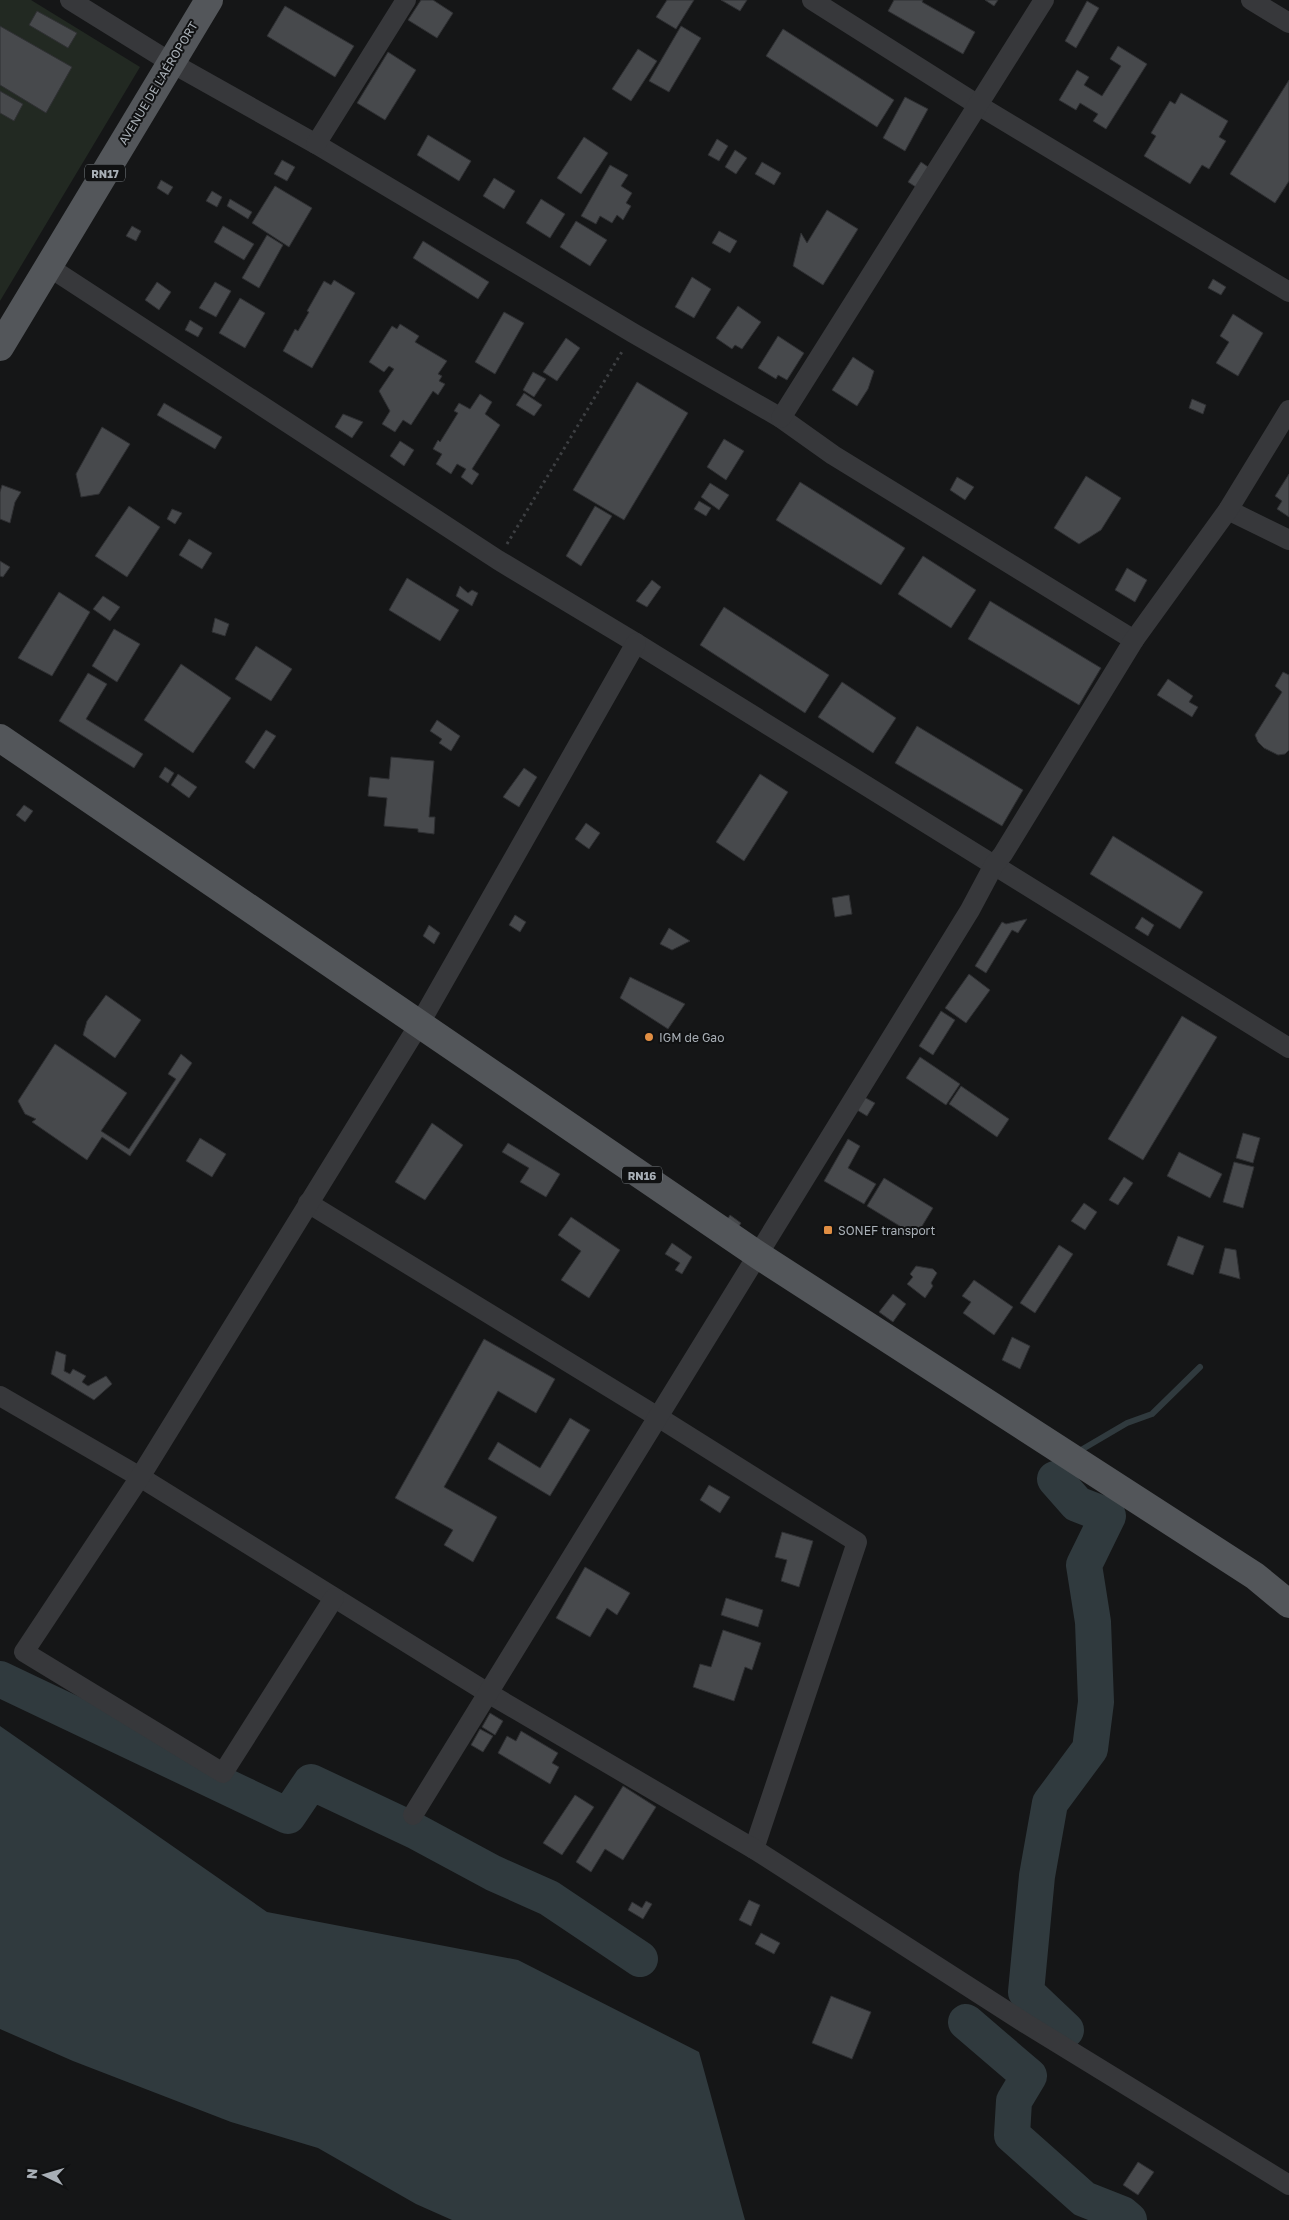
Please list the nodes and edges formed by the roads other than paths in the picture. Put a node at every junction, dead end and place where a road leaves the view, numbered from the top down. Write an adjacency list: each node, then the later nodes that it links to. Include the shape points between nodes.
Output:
1 (70, 0): 8 (street)
2 (209, 0): 8 (main road, AVENUE DE L'AÉROPORT / RN17)
3 (406, 0): 10 (street)
4 (812, 0): 9 (street)
5 (1044, 0): 9 (street)
6 (1251, 0): 7 (street)
7 (1289, 23)
8 (170, 62): 10 (street); 11 (main road, AVENUE DE L'AÉROPORT / RN17)
9 (978, 105): 12 (street); 15 (street)
10 (316, 144): 15 (street)
11 (49, 267): 13 (main road, AVENUE DE L'AÉROPORT / RN17); 19 (street, via 498,560)
12 (1289, 292)
13 (0, 347)
14 (1289, 410): 16 (street)
15 (781, 418): 18 (street, via 834,455)
16 (1228, 510): 17 (street); 18 (street)
17 (1289, 540)
18 (1134, 640): 21 (street, via 1004,854)
19 (636, 643): 21 (street); 22 (street)
20 (0, 738): 22 (main road, RN16)
21 (994, 865): 23 (street); 25 (street, via 970,910)
22 (420, 1023): 24 (street); 25 (main road, RN16)
23 (1289, 1048)
24 (308, 1202): 27 (street); 28 (street)
25 (758, 1255): 27 (street); 30 (main road, RN16, via 1254,1576)
26 (0, 1396): 28 (street)
27 (658, 1416): 31 (street); 33 (street, via 857,1542)
28 (140, 1477): 29 (street); 29 (street, via 24,1652 223,1773)
29 (334, 1598): 31 (street)
30 (1289, 1604)
31 (488, 1693): 32 (street); 33 (street)
32 (413, 1815)
33 (754, 1849): 34 (street, via 1025,2023)
34 (1289, 2185)

